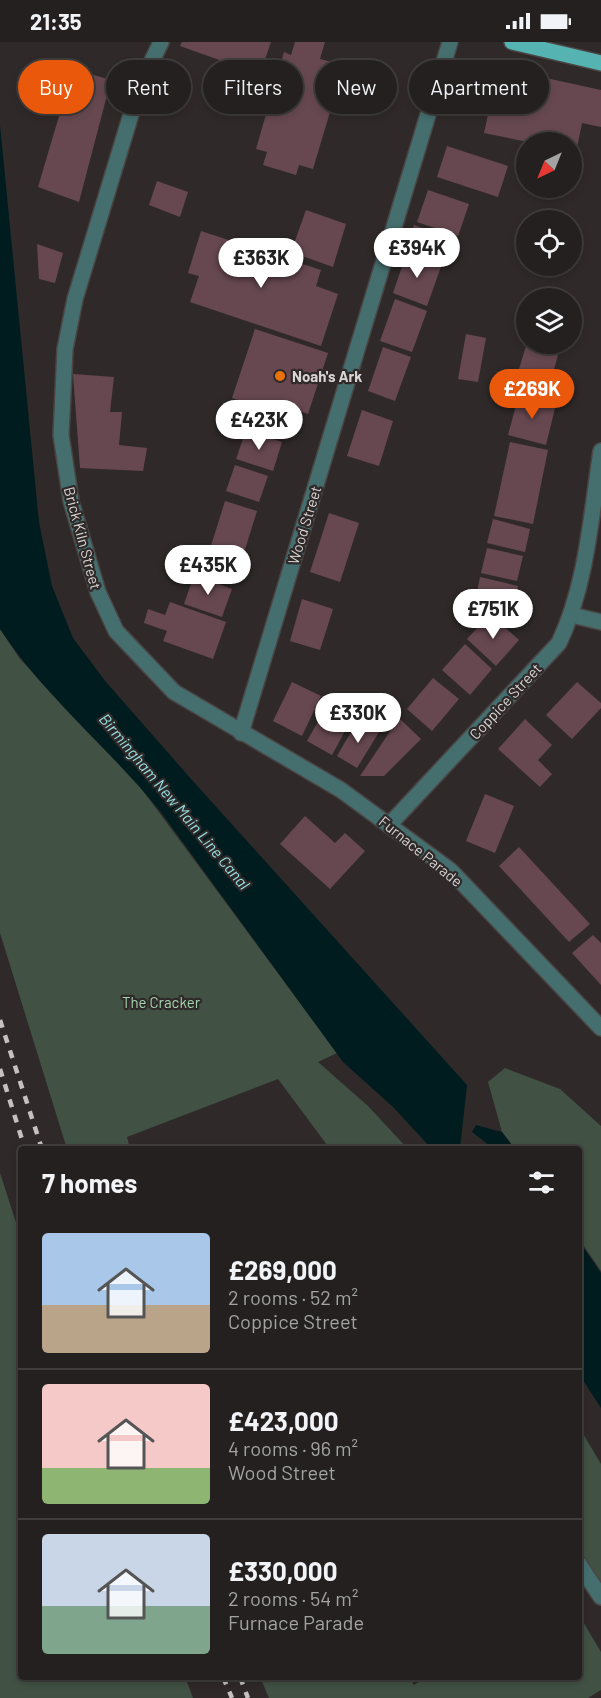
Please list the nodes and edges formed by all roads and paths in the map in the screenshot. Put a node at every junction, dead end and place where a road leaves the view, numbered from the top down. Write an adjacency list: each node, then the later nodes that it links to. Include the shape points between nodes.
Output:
1 (161, 42): 8 (street, Brick Kiln Street, via 139,88 75,299 65,349 61,435 71,501 98,592 117,631 174,692)
2 (450, 42): 8 (street, Wood Street)
3 (512, 42): 4 (main road)
4 (601, 63)
5 (601, 451): 6 (street, Coppice Street)
6 (572, 615): 7 (street); 9 (street, Coppice Street, via 559,643)
7 (601, 622)
8 (241, 733): 9 (street, Furnace Parade, via 289,758)
9 (390, 824): 10 (street, Furnace Parade, via 450,870)
10 (601, 1028)
11 (582, 1569): 12 (street)
12 (601, 1598)

